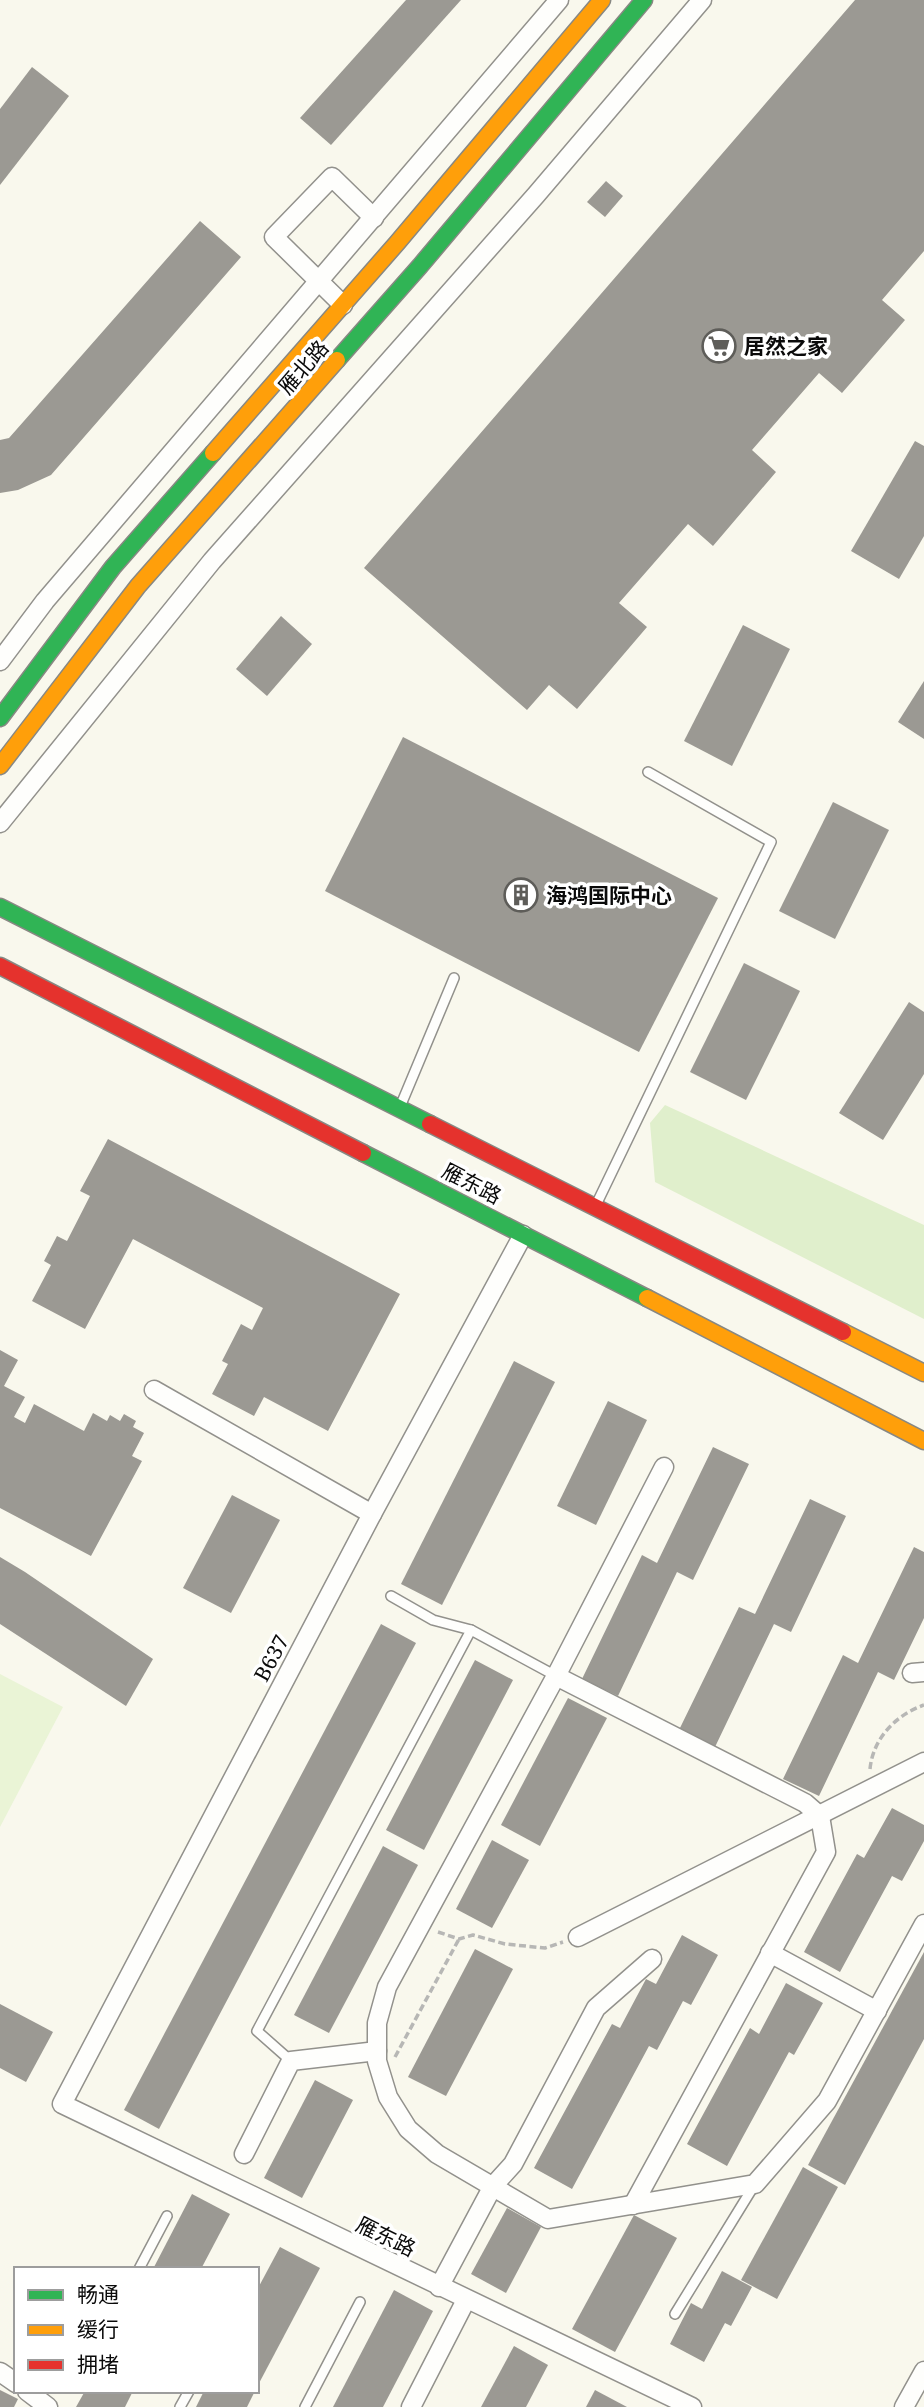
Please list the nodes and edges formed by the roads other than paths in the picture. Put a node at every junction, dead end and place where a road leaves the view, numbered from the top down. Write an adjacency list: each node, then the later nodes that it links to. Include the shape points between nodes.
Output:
1 (559, 0): 5 (street)
2 (602, 0): 7 (main road, 雁北路)
3 (644, 0): 10 (main road, 雁北路, via 429,255 138,586)
4 (702, 0): 12 (street, via 212,561)
5 (374, 218): 6 (street); 6 (street, via 332,177 274,237)
6 (319, 281): 7 (street); 8 (street, via 44,601)
7 (343, 305): 9 (main road, 雁北路, via 113,567)
8 (0, 661)
9 (0, 718)
10 (0, 766)
11 (648, 772): 17 (lane, via 771,842)
12 (0, 824)
13 (0, 907): 16 (main road, 雁东路)
14 (0, 966): 18 (main road, 雁东路)
15 (454, 978): 16 (lane)
16 (399, 1108): 17 (main road, 雁东路)
17 (595, 1207): 19 (main road, 雁东路)
18 (523, 1235): 21 (main road, 雁东路); 23 (street, B637)
19 (924, 1373)
20 (154, 1390): 23 (street)
21 (924, 1441)
22 (664, 1467): 26 (street)
23 (372, 1514): 36 (street, B637)
24 (391, 1596): 25 (lane, via 433,1620)
25 (471, 1630): 26 (lane); 35 (lane, via 257,2031)
26 (556, 1676): 28 (street, via 805,1803); 34 (street, via 387,1987 377,2023)
27 (924, 1762): 28 (street)
28 (820, 1816): 30 (street); 31 (street, via 826,1852)
29 (924, 1924): 33 (street)
30 (578, 1937)
31 (771, 1954): 33 (street); 40 (street)
32 (652, 1959): 39 (street, via 596,2008 513,2164)
33 (877, 2011): 38 (street, via 827,2101)
34 (377, 2051): 35 (street); 39 (street, via 388,2097 408,2129 437,2154)
35 (291, 2061): 37 (street)
36 (62, 2104): 43 (street, 雁东路)
37 (244, 2154)
38 (755, 2184): 40 (street); 46 (lane)
39 (493, 2186): 40 (street, via 548,2219); 43 (street)
40 (633, 2204)
41 (167, 2216): 42 (lane)
42 (140, 2267)
43 (439, 2287): 44 (street, 雁东路)
44 (466, 2300): 51 (street); 52 (street, 雁东路)
45 (360, 2302): 50 (lane)
46 (675, 2314)
47 (924, 2371): 53 (street)
48 (30, 2393): 49 (street)
49 (48, 2407)
50 (305, 2407)
51 (411, 2407)
52 (692, 2407)
53 (904, 2407)

